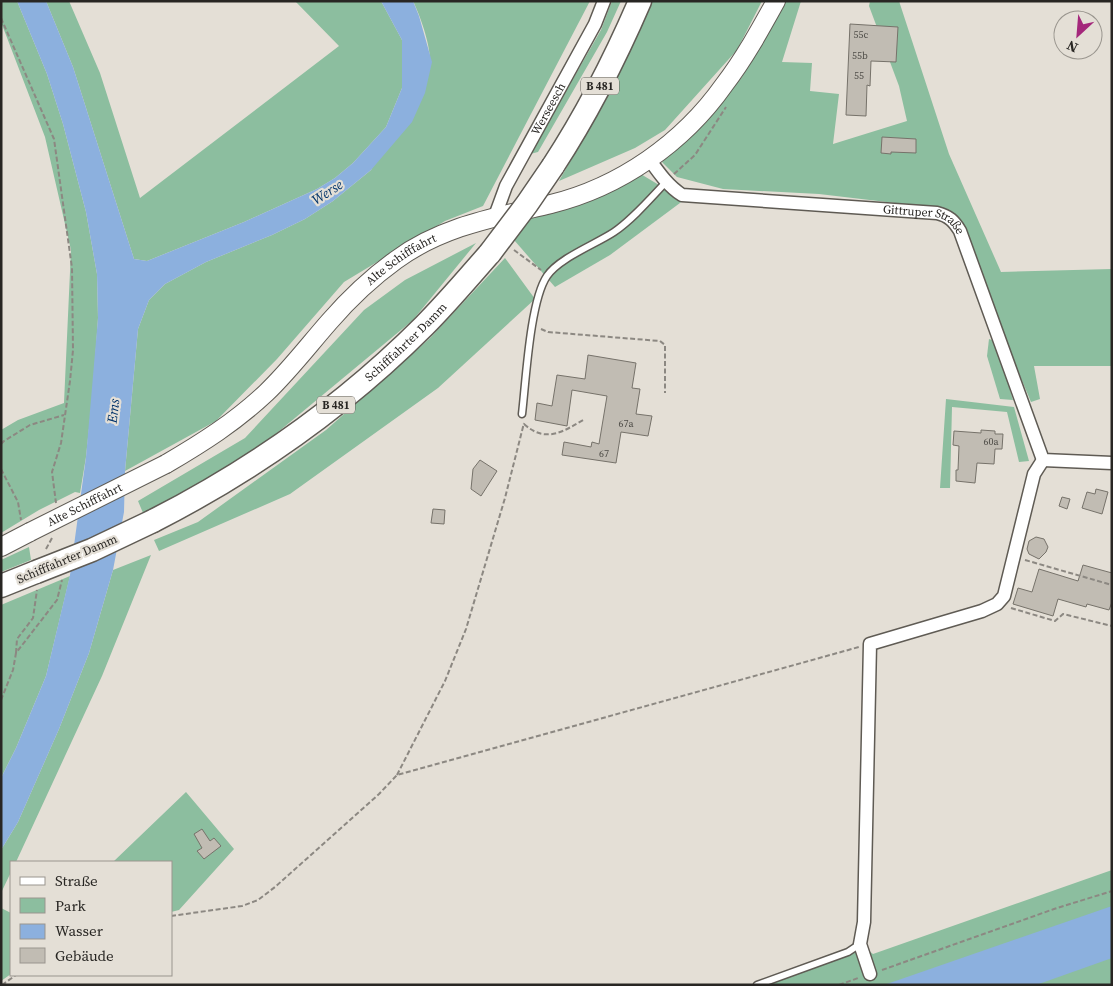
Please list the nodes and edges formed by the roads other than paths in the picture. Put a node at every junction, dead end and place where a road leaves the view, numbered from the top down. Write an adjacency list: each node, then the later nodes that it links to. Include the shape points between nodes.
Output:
1 (604, 1): 6 (street, Werseesch, via 595,24 506,186)
2 (640, 1): 11 (highway, Schifffahrter Damm / B 481, bridge, via 582,120 527,204 490,253 395,354 310,426 232,478 92,550)
3 (776, 1): 4 (street, Alte Schifffahrt, via 706,108 672,142)
4 (649, 159): 5 (street, Gittruper Straße); 6 (street, Alte Schifffahrt, via 625,174 576,196)
5 (666, 182): 7 (lane, via 615,231 562,262 548,275 539,295 533,327); 8 (street, Gittruper Straße, via 682,195 947,216 960,231)
6 (495, 216): 10 (street, Alte Schifffahrt, bridge, via 442,234 374,277 351,298 267,392 211,438 166,464 25,531)
7 (522, 414)
8 (1043, 460): 9 (street); 12 (street, via 1034,474 1004,596 997,604 990,609 870,644 864,922)
9 (1112, 463)
10 (1, 547)
11 (1, 586)
12 (860, 944): 13 (street); 14 (lane, via 848,952)
13 (870, 974)
14 (757, 985)

